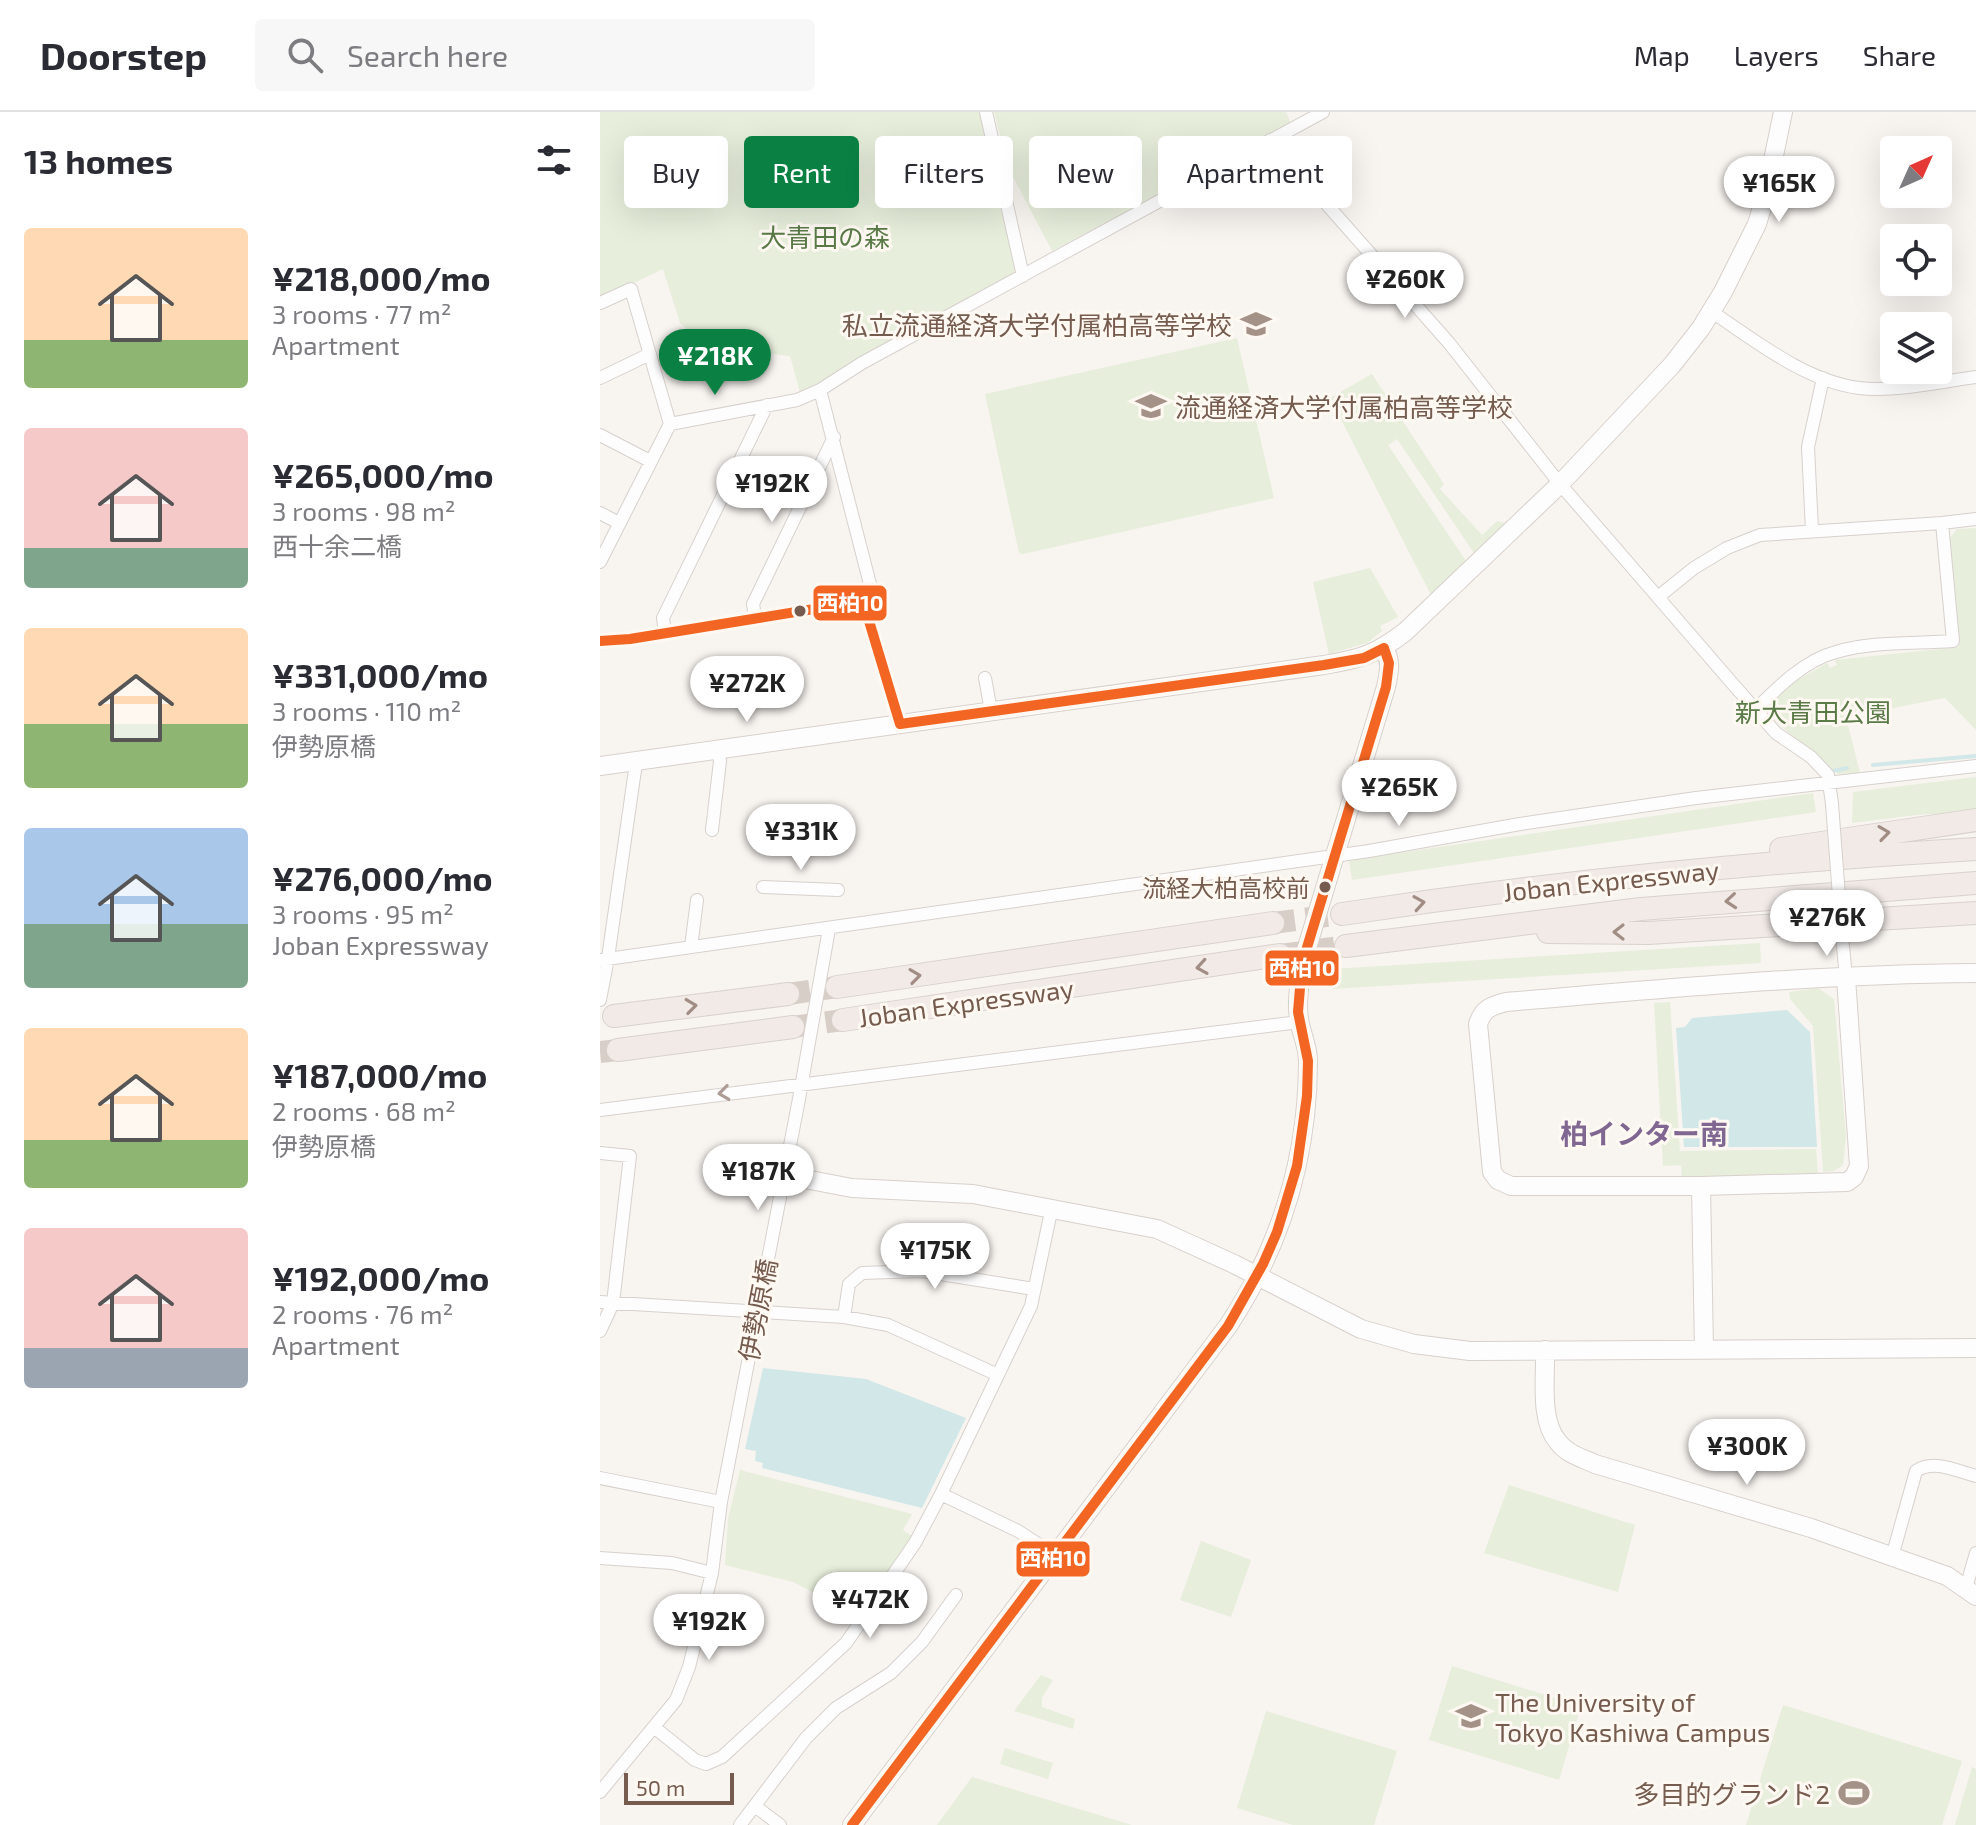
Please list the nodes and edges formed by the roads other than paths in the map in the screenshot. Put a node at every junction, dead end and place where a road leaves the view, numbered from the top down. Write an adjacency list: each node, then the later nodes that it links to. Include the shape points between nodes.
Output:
1 (986, 112): 7 (street)
2 (1323, 112): 4 (street)
3 (1783, 112): 9 (street, via 1757,224)
4 (1278, 136)
5 (1158, 202): 7 (street)
6 (1330, 208): 20 (street, via 1449,343)
7 (1023, 276): 14 (street)
8 (600, 303): 10 (street, via 631,289)
9 (1712, 312): 13 (street); 20 (street, via 1672,365)
10 (650, 354): 12 (street); 16 (street)
11 (1976, 377): 13 (street, via 1877,388)
12 (600, 378)
13 (1823, 378): 25 (street, via 1808,447)
14 (820, 390): 15 (street); 18 (street)
15 (767, 405): 16 (street); 30 (street, via 663,618)
16 (670, 424): 19 (street)
17 (600, 435): 19 (street)
18 (834, 437): 28 (street, via 871,588); 29 (street, via 753,604)
19 (650, 461): 23 (street)
20 (1560, 484): 27 (street); 32 (street)
21 (600, 513): 23 (street)
22 (1976, 519): 24 (street)
23 (619, 523): 26 (street)
24 (1942, 523): 25 (street); 34 (street, via 1953,641 1835,652 1795,674)
25 (1812, 531): 27 (street, via 1760,535 1727,548)
26 (600, 562)
27 (1658, 597): 34 (street)
28 (863, 601): 29 (street); 36 (street)
29 (755, 617): 30 (street)
30 (665, 632): 31 (street)
31 (600, 641)
32 (1384, 648): 35 (street, via 1364,658 1324,665); 45 (street, via 1390,668 1386,687)
33 (985, 678): 35 (street)
34 (1756, 709): 41 (street, via 1776,733 1819,765)
35 (991, 711): 36 (street)
36 (900, 724): 37 (street)
37 (718, 750): 38 (street); 43 (street)
38 (634, 761): 39 (street); 59 (street)
39 (600, 766)
40 (1976, 766): 41 (street)
41 (1830, 782): 45 (street); 61 (street, bridge)
42 (1976, 820): 46 (highway, one-way to 42)
43 (712, 830)
44 (1976, 849): 46 (highway, Joban Expressway)
45 (1336, 854): 54 (street); 66 (street, via 1302,964)
46 (1586, 881): 52 (highway, Joban Expressway, one-way to 46)
47 (1976, 883): 55 (highway, Joban Expressway, one-way to 55, via 1641,909)
48 (763, 887): 49 (street)
49 (838, 890)
50 (697, 900): 57 (street)
51 (1976, 913): 55 (highway, one-way to 55, via 1648,933)
52 (1342, 914)
53 (1273, 923): 62 (highway, Joban Expressway, one-way to 53)
54 (829, 929): 57 (street); 69 (street, 伊勢原橋)
55 (1451, 932): 56 (highway, Joban Expressway)
56 (1346, 946)
57 (691, 947): 59 (street)
58 (1280, 955): 65 (highway, Joban Expressway, one-way to 65)
59 (604, 959): 64 (street)
60 (1976, 973): 61 (street)
61 (1846, 978): 73 (street, via 1859,1166 1854,1177 1828,1184); 73 (street, via 1506,1002 1482,1012 1478,1024 1492,1172 1498,1180 1511,1186)
62 (837, 987)
63 (788, 994): 64 (highway, one-way to 63)
64 (607, 1008)
65 (843, 1020)
66 (1299, 1022): 69 (street); 75 (street, via 1308,1055 1307,1122 1287,1204)
67 (793, 1027): 68 (highway)
68 (618, 1050)
69 (802, 1084): 70 (street, one-way to 70); 72 (street, 伊勢原橋)
70 (600, 1110)
71 (600, 1153): 77 (street, via 630,1156)
72 (784, 1175): 74 (street, via 852,1188 973,1194); 78 (street, 伊勢原橋)
73 (1701, 1186): 82 (street)
74 (1052, 1207): 75 (street, via 1157,1229); 76 (street)
75 (1258, 1276): 83 (street, via 1339,1319 1414,1344 1470,1351); 90 (street, via 1228,1326)
76 (1034, 1289): 79 (street, via 922,1271 862,1273 849,1284); 84 (street)
77 (607, 1302): 78 (street); 80 (street)
78 (757, 1312): 79 (street); 88 (street, 伊勢原橋)
79 (844, 1317): 84 (street, via 888,1325)
80 (600, 1331)
81 (1976, 1348): 82 (street)
82 (1704, 1349): 83 (street)
83 (1545, 1350): 91 (street, via 1550,1428 1570,1453)
84 (998, 1375): 87 (street)
85 (1976, 1476): 91 (street, via 1934,1465 1916,1471)
86 (600, 1478): 88 (street)
87 (941, 1494): 90 (street); 96 (street, via 915,1543 846,1643 722,1757 706,1764 695,1760)
88 (721, 1502): 93 (street, 伊勢原橋)
89 (1976, 1553): 94 (street)
90 (1055, 1555): 101 (street)
91 (1892, 1557): 94 (street, via 1947,1576)
92 (600, 1558): 93 (street, via 672,1563)
93 (712, 1573): 96 (street, 伊勢原橋, via 684,1685)
94 (1971, 1592)
95 (956, 1595): 98 (street, via 891,1673 836,1708 806,1738)
96 (655, 1728): 97 (street, 伊勢原橋)
97 (600, 1792)
98 (756, 1807): 99 (street); 100 (street)
99 (740, 1825)
100 (780, 1825)
101 (852, 1825)

